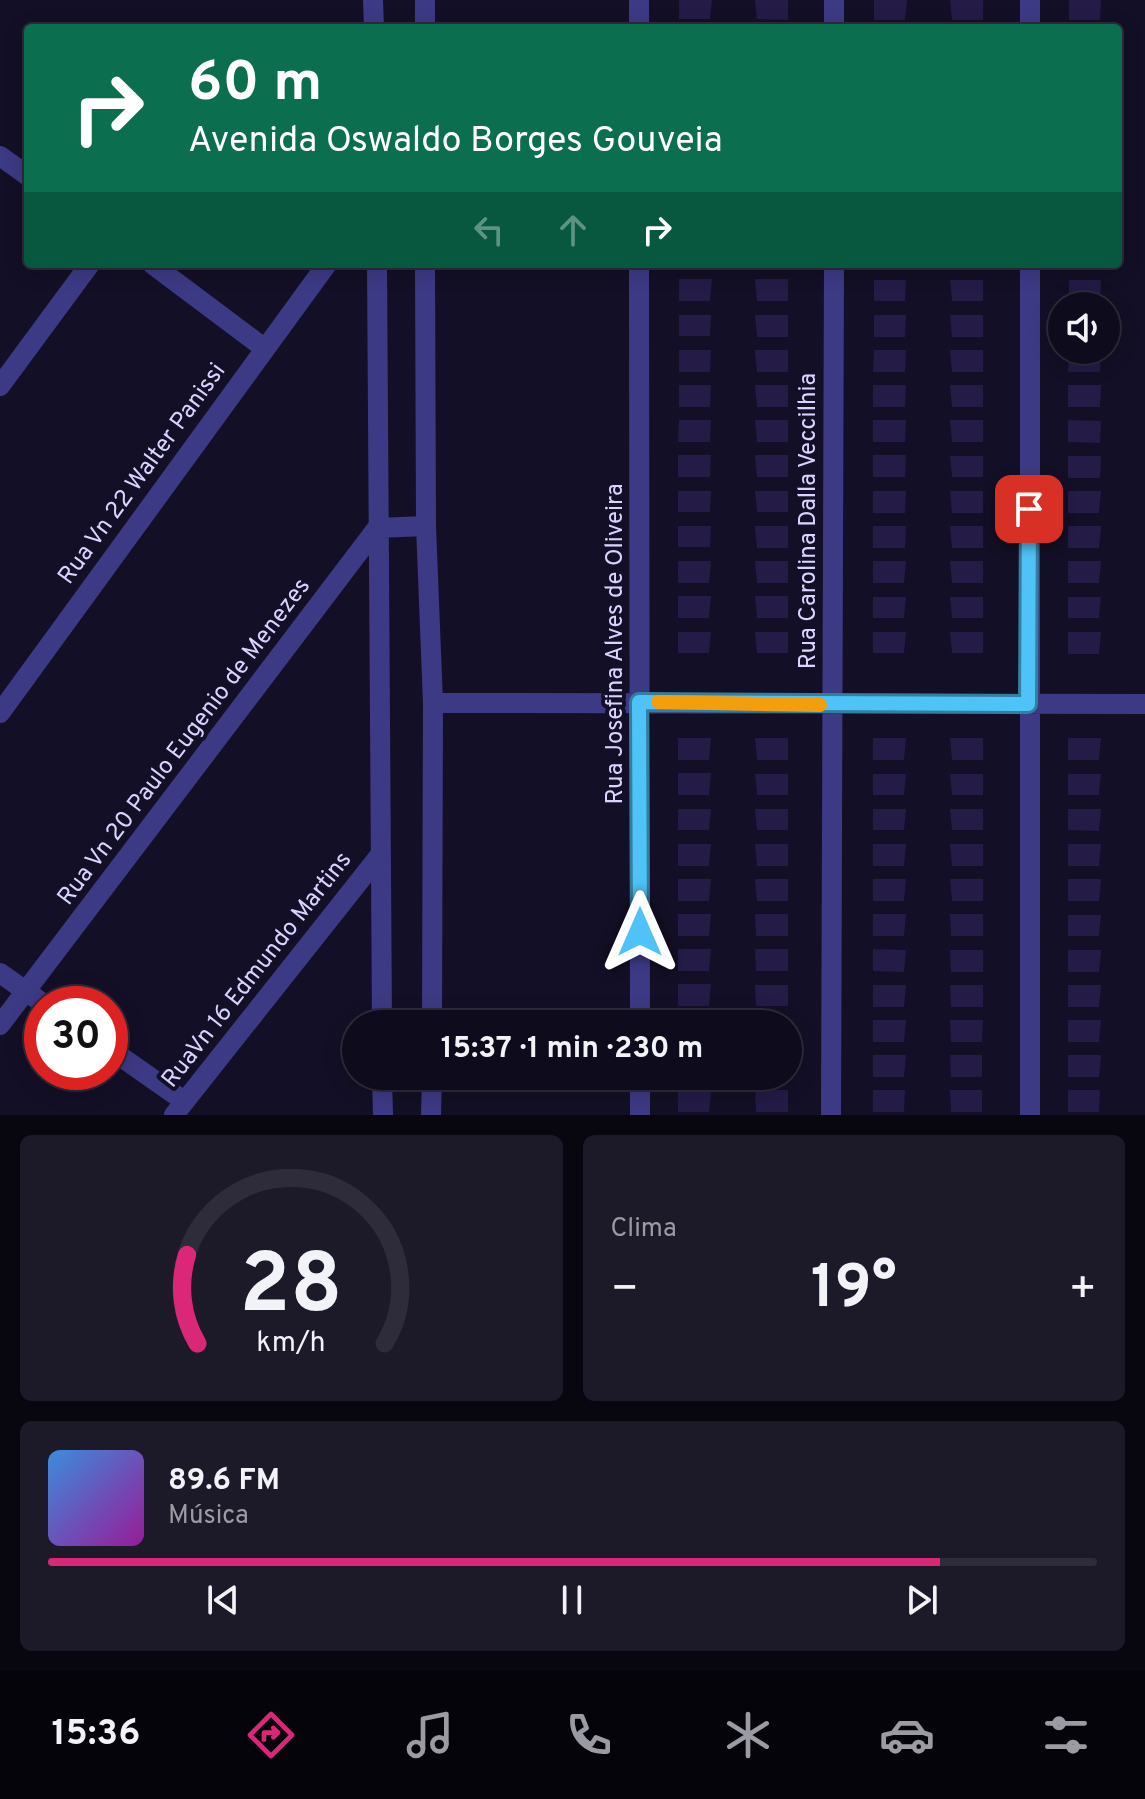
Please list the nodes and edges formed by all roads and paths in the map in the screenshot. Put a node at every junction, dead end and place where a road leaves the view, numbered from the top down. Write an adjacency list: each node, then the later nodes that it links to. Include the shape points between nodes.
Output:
1 (373, 0): 6 (street)
2 (425, 0): 7 (street)
3 (639, 0): 8 (street)
4 (834, 0): 9 (street)
5 (1030, 0): 10 (street)
6 (374, 24)
7 (425, 24)
8 (639, 24)
9 (834, 24)
10 (1030, 24)
11 (0, 156): 12 (street)
12 (24, 173)
13 (87, 268): 22 (street)
14 (157, 268): 21 (street)
15 (324, 268): 21 (street, Rua Vn 22 Walter Panissi)
16 (377, 268): 24 (street)
17 (425, 268): 23 (street)
18 (639, 268): 25 (street, Rua Josefina Alves de Oliveira)
19 (834, 268): 29 (street, Rua Carolina Dalla Veccilhia)
20 (1030, 268): 27 (street)
21 (264, 348): 30 (street, Rua Vn 22 Walter Panissi)
22 (0, 386)
23 (426, 526): 24 (street); 26 (street)
24 (377, 528): 31 (street); 33 (street, Rua Vn 20 Paulo Eugenio de Menezes)
25 (639, 702): 26 (street); 29 (street); 38 (street, Rua Josefina Alves de Oliveira)
26 (433, 703): 37 (street)
27 (1028, 704): 28 (street); 29 (street); 49 (street)
28 (1145, 704)
29 (832, 705): 48 (street, Rua Carolina Dalla Veccilhia)
30 (0, 713)
31 (380, 855): 36 (street); 44 (street, RuaVn 16 Edmundo Martins)
32 (0, 973): 34 (street)
33 (29, 986)
34 (24, 990)
35 (24, 992): 39 (street, Rua Vn 20 Paulo Eugenio de Menezes)
36 (382, 1010)
37 (432, 1010)
38 (640, 1010)
39 (0, 1025)
40 (128, 1064): 44 (street)
41 (382, 1090): 45 (street)
42 (432, 1090): 46 (street)
43 (640, 1090): 47 (street)
44 (179, 1108)
45 (383, 1115)
46 (431, 1115)
47 (640, 1115)
48 (831, 1115)
49 (1030, 1115)

